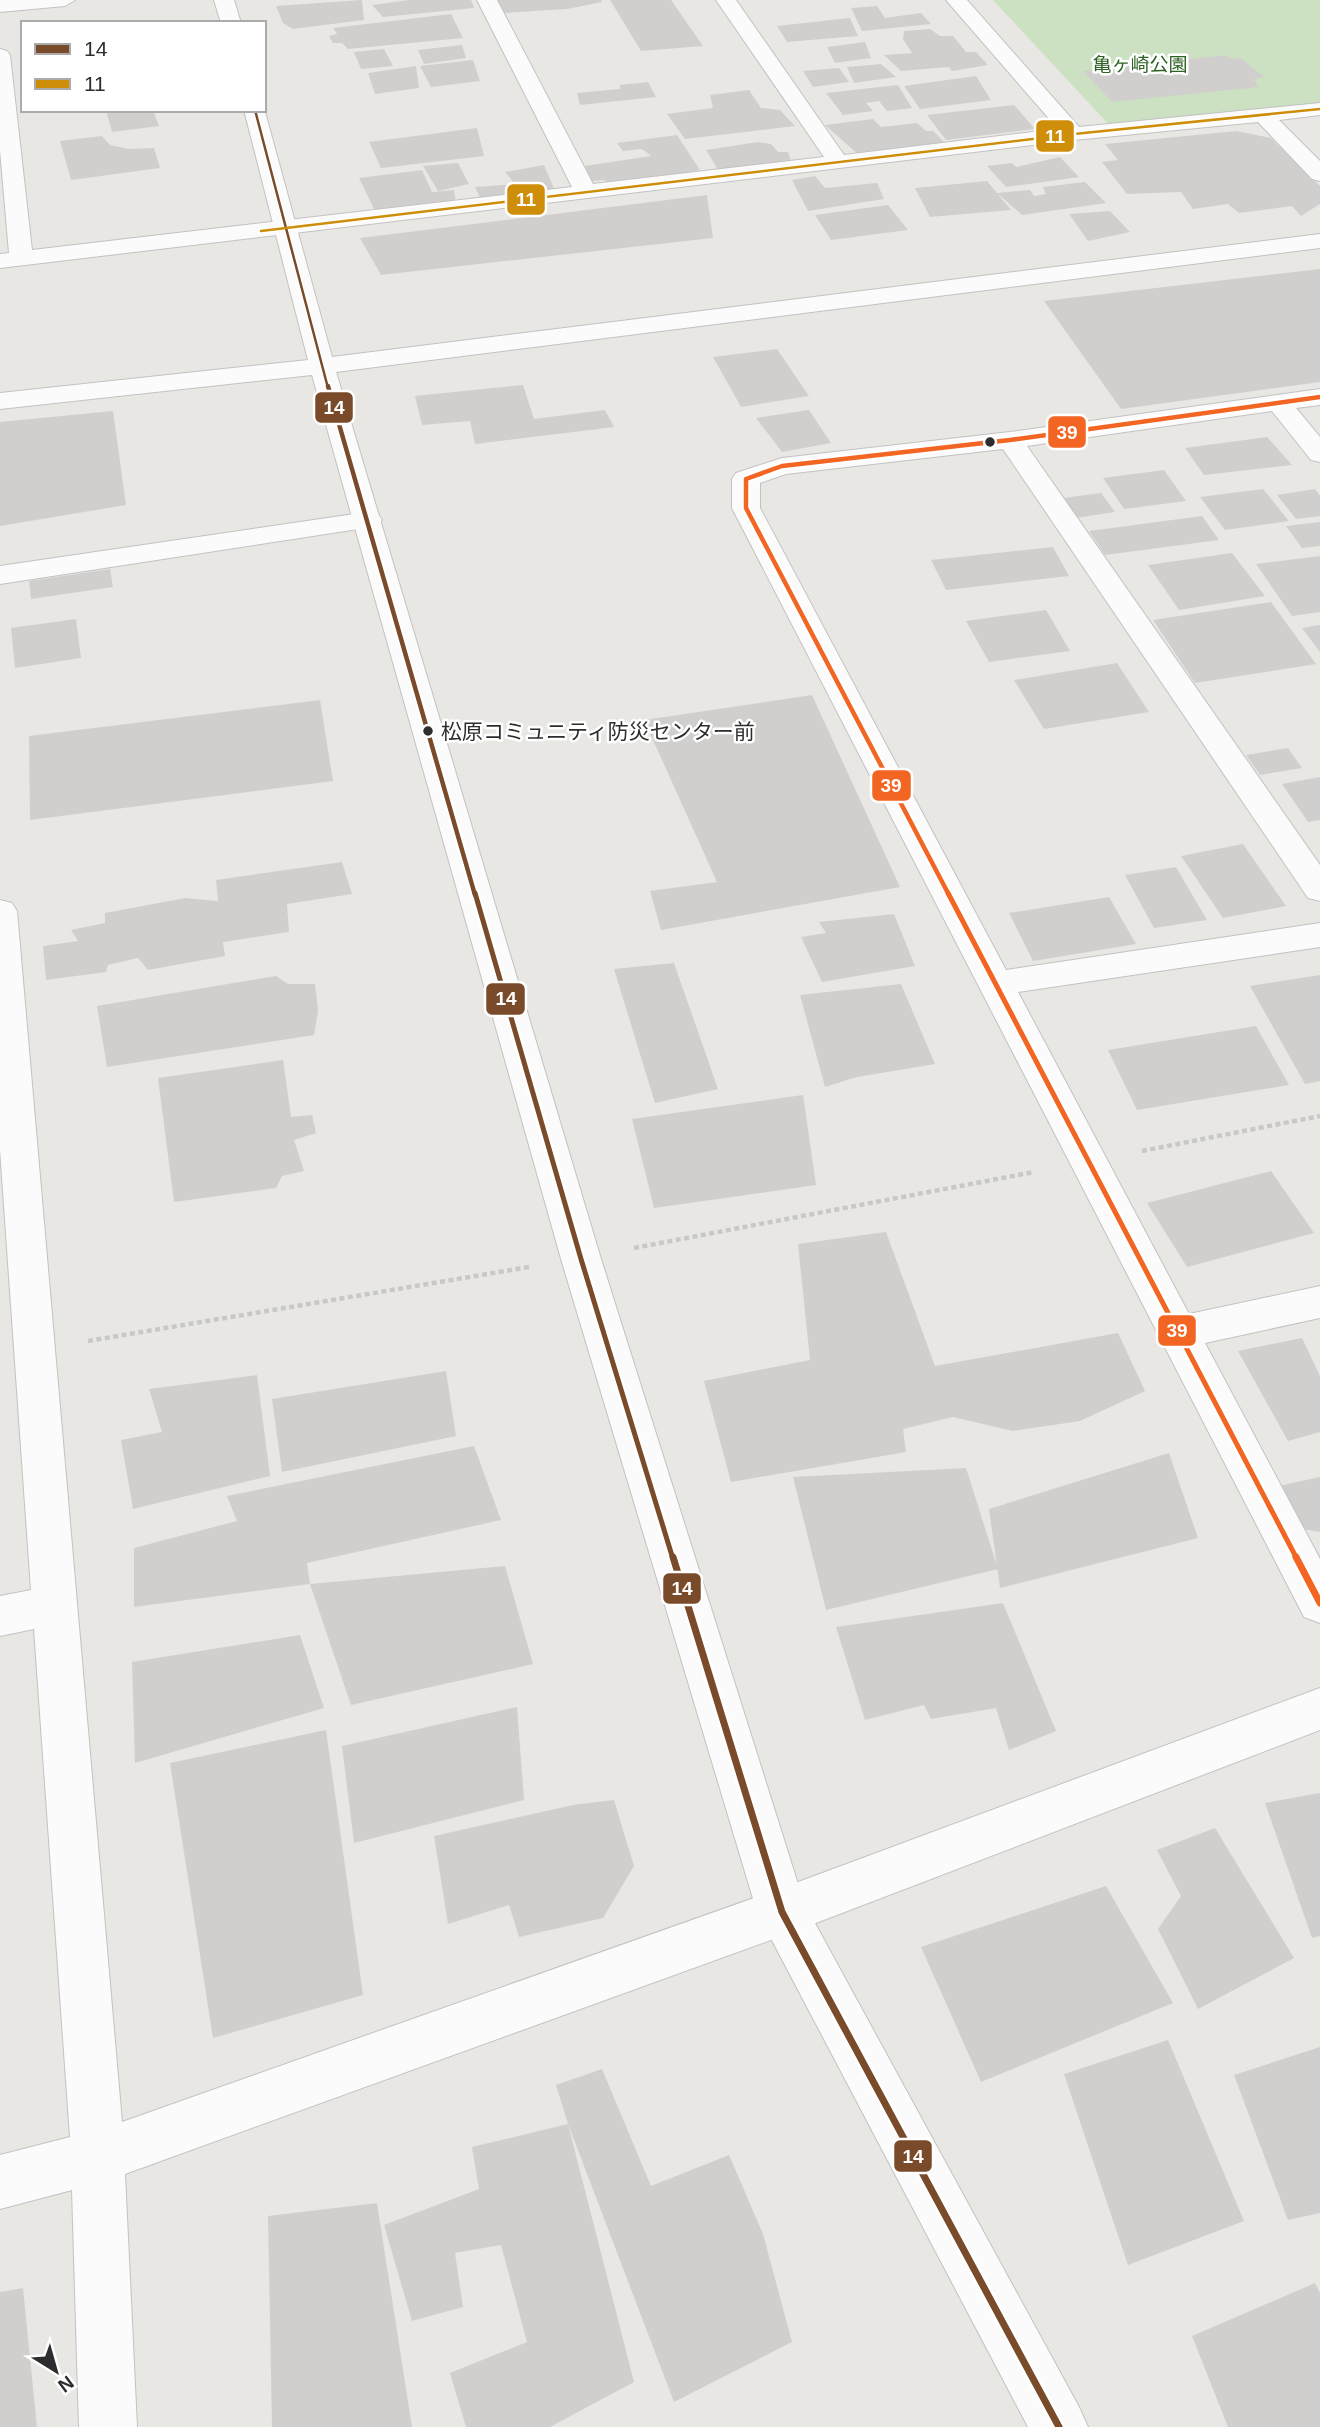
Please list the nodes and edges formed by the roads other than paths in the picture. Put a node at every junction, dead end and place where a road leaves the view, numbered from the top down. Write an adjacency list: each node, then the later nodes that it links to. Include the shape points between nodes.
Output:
1 (65, 0): 6 (street)
2 (224, 0): 7 (street)
3 (487, 0): 16 (street)
4 (726, 0): 14 (street)
5 (956, 0): 12 (street)
6 (0, 6)
7 (230, 21)
8 (0, 55): 13 (street)
9 (1320, 109): 11 (street)
10 (255, 112): 17 (street)
11 (1263, 115): 12 (street); 15 (street)
12 (1074, 134): 14 (street)
13 (6, 143): 19 (street)
14 (838, 162): 16 (street)
15 (1320, 174)
16 (586, 192): 17 (street)
17 (287, 228): 19 (street); 20 (street)
18 (1320, 241): 20 (street)
19 (11, 260)
20 (322, 366): 22 (street); 26 (street)
21 (1320, 397): 23 (street)
22 (0, 401)
23 (1278, 402): 24 (street); 25 (street)
24 (1010, 440): 28 (street); 31 (street, via 782,466 746,479 746,508)
25 (1320, 454)
26 (368, 520): 27 (street); 39 (street, via 580,1259)
27 (0, 575)
28 (1320, 890)
29 (0, 911): 32 (street)
30 (1320, 934): 31 (street)
31 (994, 984): 34 (street)
32 (10, 1178): 36 (street, via 34,1350)
33 (1320, 1302): 34 (street)
34 (1178, 1333): 35 (street)
35 (1320, 1603)
36 (54, 1605): 37 (street); 40 (street)
37 (0, 1616)
38 (1320, 1709): 39 (street)
39 (782, 1912): 40 (street); 43 (street)
40 (98, 2157): 41 (street); 42 (street)
41 (0, 2182)
42 (108, 2427)
43 (1059, 2427)

